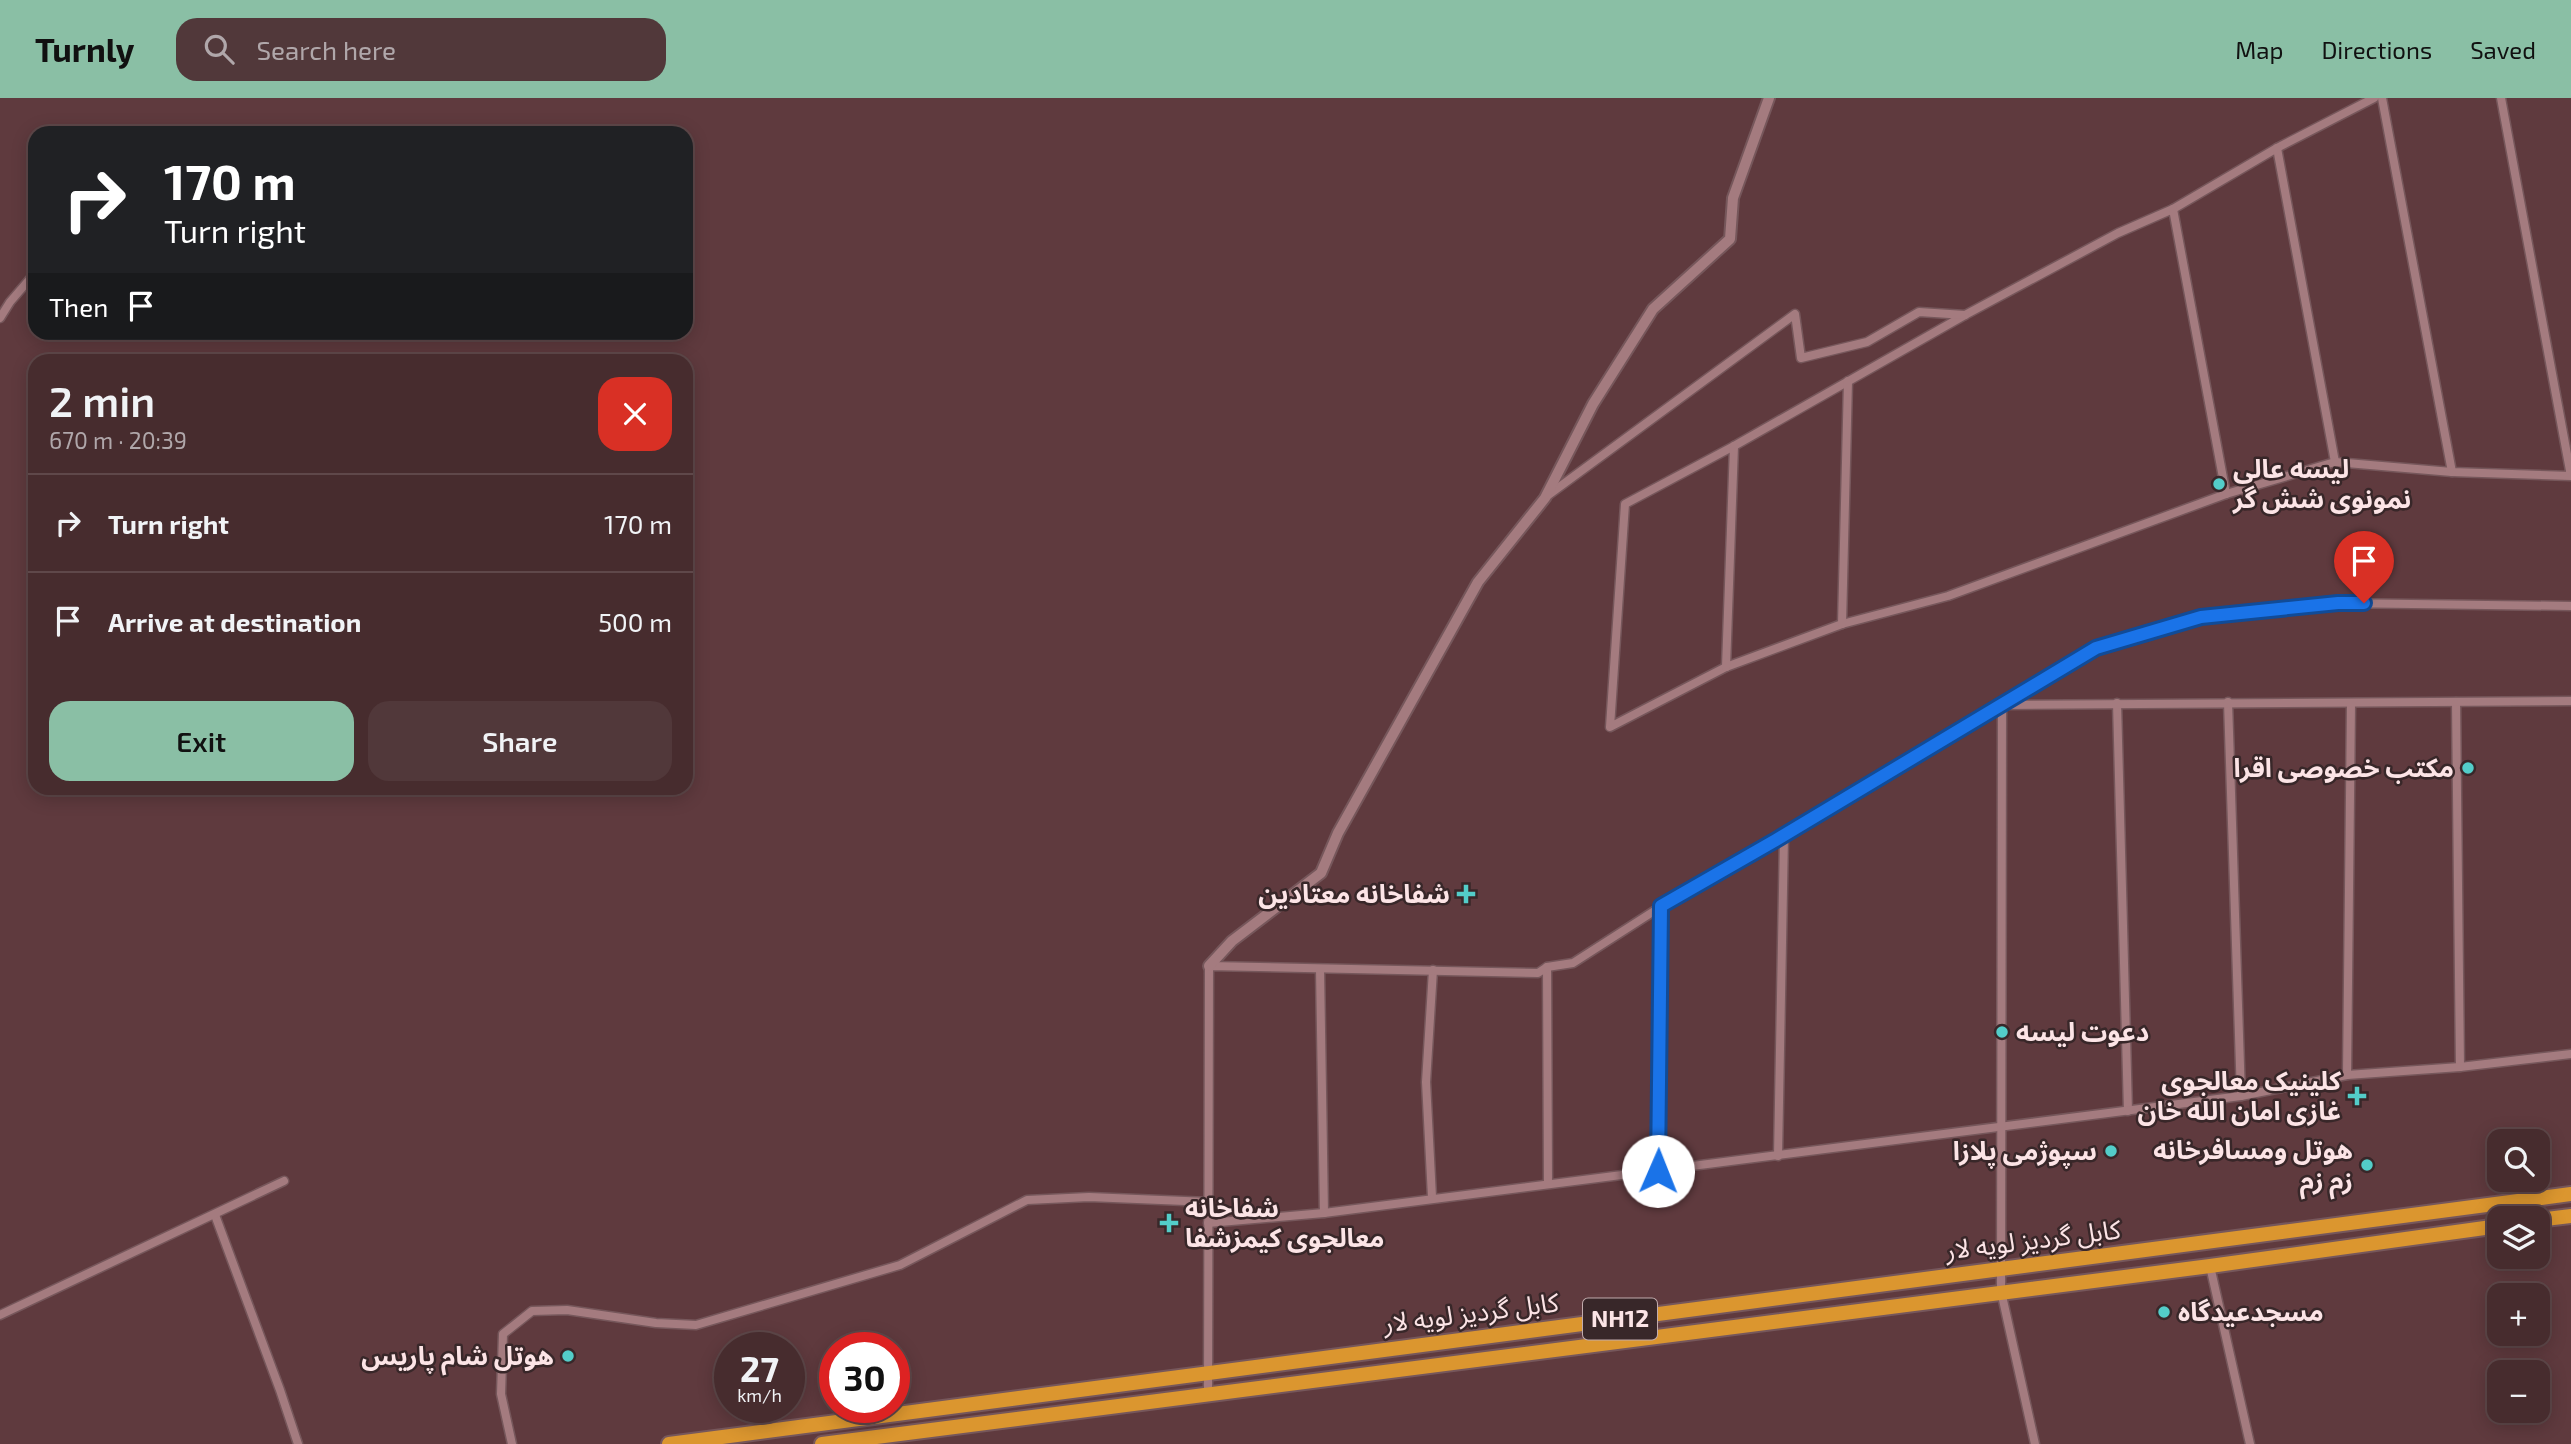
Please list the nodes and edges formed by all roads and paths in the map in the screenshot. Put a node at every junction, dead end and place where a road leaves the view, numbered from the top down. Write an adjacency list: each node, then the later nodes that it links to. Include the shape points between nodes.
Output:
1 (1769, 98): 15 (street, via 1733,198 1730,239 1653,309 1593,404)
2 (2374, 98): 5 (street)
3 (2382, 98): 13 (street)
4 (2501, 98): 13 (street, via 2571,476)
5 (2277, 148): 6 (street); 12 (street)
6 (2173, 209): 8 (street, via 2118,233); 14 (street)
7 (28, 280): 9 (street)
8 (1965, 315): 10 (street); 15 (street, via 1919,312 1867,342 1801,358 1795,314)
9 (0, 318)
10 (1848, 381): 11 (street); 17 (street)
11 (1734, 446): 18 (street); 18 (street, via 1625,504 1611,727)
12 (2335, 462): 13 (street); 14 (street)
13 (2452, 472)
14 (2226, 494): 17 (street, via 1948,596)
15 (1545, 498): 27 (street, via 1478,582 1338,833 1321,873 1232,941)
16 (2571, 606): 24 (street, via 2338,603 2201,617 2096,648)
17 (1842, 624): 18 (street)
18 (1726, 667)
19 (2571, 701): 21 (street)
20 (2228, 702): 22 (street); 23 (street); 34 (street)
21 (2456, 702): 23 (street); 32 (street)
22 (2117, 703): 24 (street); 35 (street)
23 (2351, 704): 33 (street)
24 (2002, 705): 25 (street); 36 (street)
25 (1784, 836): 26 (street); 37 (street)
26 (1661, 906): 28 (street, via 1573,962); 38 (street)
27 (1209, 966): 29 (street); 43 (street)
28 (1547, 967): 30 (street, via 1538,973); 40 (street)
29 (1320, 969): 30 (street); 44 (street)
30 (1433, 970): 42 (street, via 1426,1082)
31 (2571, 1054): 32 (street)
32 (2460, 1067): 33 (street)
33 (2347, 1075): 34 (street)
34 (2241, 1096): 35 (street)
35 (2128, 1111): 36 (street)
36 (2002, 1127): 37 (street); 51 (street)
37 (1778, 1156): 38 (street)
38 (1658, 1171): 40 (street)
39 (284, 1181): 45 (street)
40 (1548, 1183): 42 (street)
41 (2571, 1194): 51 (highway, کابل گردیز لویه لار / NH12)
42 (1432, 1198): 44 (street)
43 (1209, 1202): 48 (street); 58 (street, via 1089,1197 1027,1200 900,1265 696,1325 656,1324 567,1310 532,1311 503,1334 501,1394)
44 (1324, 1213): 48 (street)
45 (215, 1215): 53 (street); 57 (street)
46 (2571, 1216): 47 (highway)
47 (2550, 1219)
48 (1208, 1223): 54 (street)
49 (2487, 1228): 50 (highway, کابل گردیز لویه لار / NH12)
50 (2210, 1266): 52 (highway, کابل گردیز لویه لار / NH12); 62 (street)
51 (2002, 1269): 52 (street); 54 (highway, کابل گردیز لویه لار / NH12)
52 (2001, 1292): 55 (highway, کابل گردیز لویه لار / NH12); 61 (street)
53 (0, 1315)
54 (1208, 1373): 55 (street); 59 (highway, کابل گردیز لویه لار / NH12)
55 (1208, 1395): 56 (highway, کابل گردیز لویه لار / NH12)
56 (878, 1440): 60 (highway, کابل گردیز لویه لار / NH12)
57 (298, 1444)
58 (512, 1444)
59 (669, 1444)
60 (822, 1444)
61 (2035, 1444)
62 (2250, 1444)

